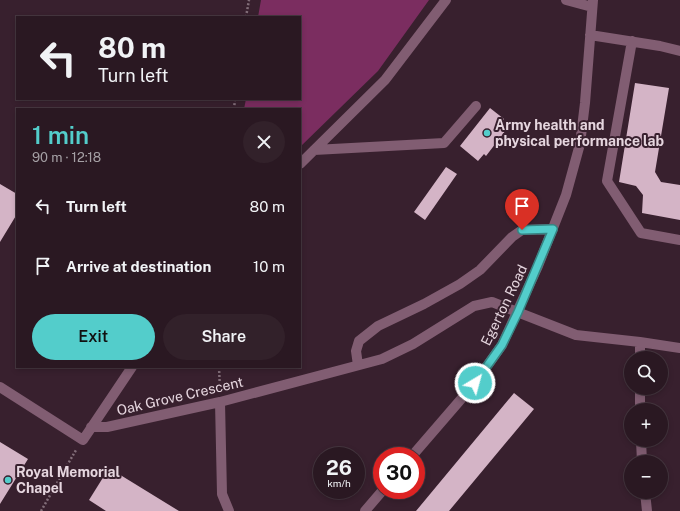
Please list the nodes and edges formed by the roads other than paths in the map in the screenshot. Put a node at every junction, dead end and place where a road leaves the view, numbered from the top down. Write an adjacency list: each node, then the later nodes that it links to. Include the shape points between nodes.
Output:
1 (446, 0): 8 (street, via 385,80)
2 (566, 0): 3 (street)
3 (592, 4): 4 (street, Egerton Road)
4 (590, 35): 5 (street); 10 (street, Egerton Road, via 580,144 566,195)
5 (632, 41): 6 (street); 11 (street, via 607,181 641,233)
6 (680, 51)
7 (476, 106): 8 (street, via 444,143)
8 (314, 150): 9 (street)
9 (301, 163)
10 (553, 229): 12 (street, Egerton Road); 16 (street, via 522,230 480,270 460,284 378,326 359,341 356,351)
11 (680, 240)
12 (518, 312): 13 (street, Oak Grove Crescent, via 576,336); 16 (street, Oak Grove Crescent, via 492,302 474,306 412,344 382,359); 21 (street, Egerton Road, via 502,345 475,383)
13 (640, 342): 14 (street, Oak Grove Crescent); 15 (street)
14 (680, 348)
15 (640, 351)
16 (358, 365): 19 (street, Oak Grove Crescent)
17 (131, 368): 20 (street)
18 (0, 387): 20 (street, via 83,440)
19 (220, 402): 20 (street, Oak Grove Crescent, via 107,427); 24 (street, via 222,494)
20 (91, 427)
21 (420, 447)
22 (375, 499): 25 (street)
23 (645, 499): 26 (street)
24 (229, 511)
25 (365, 511)
26 (646, 511)

